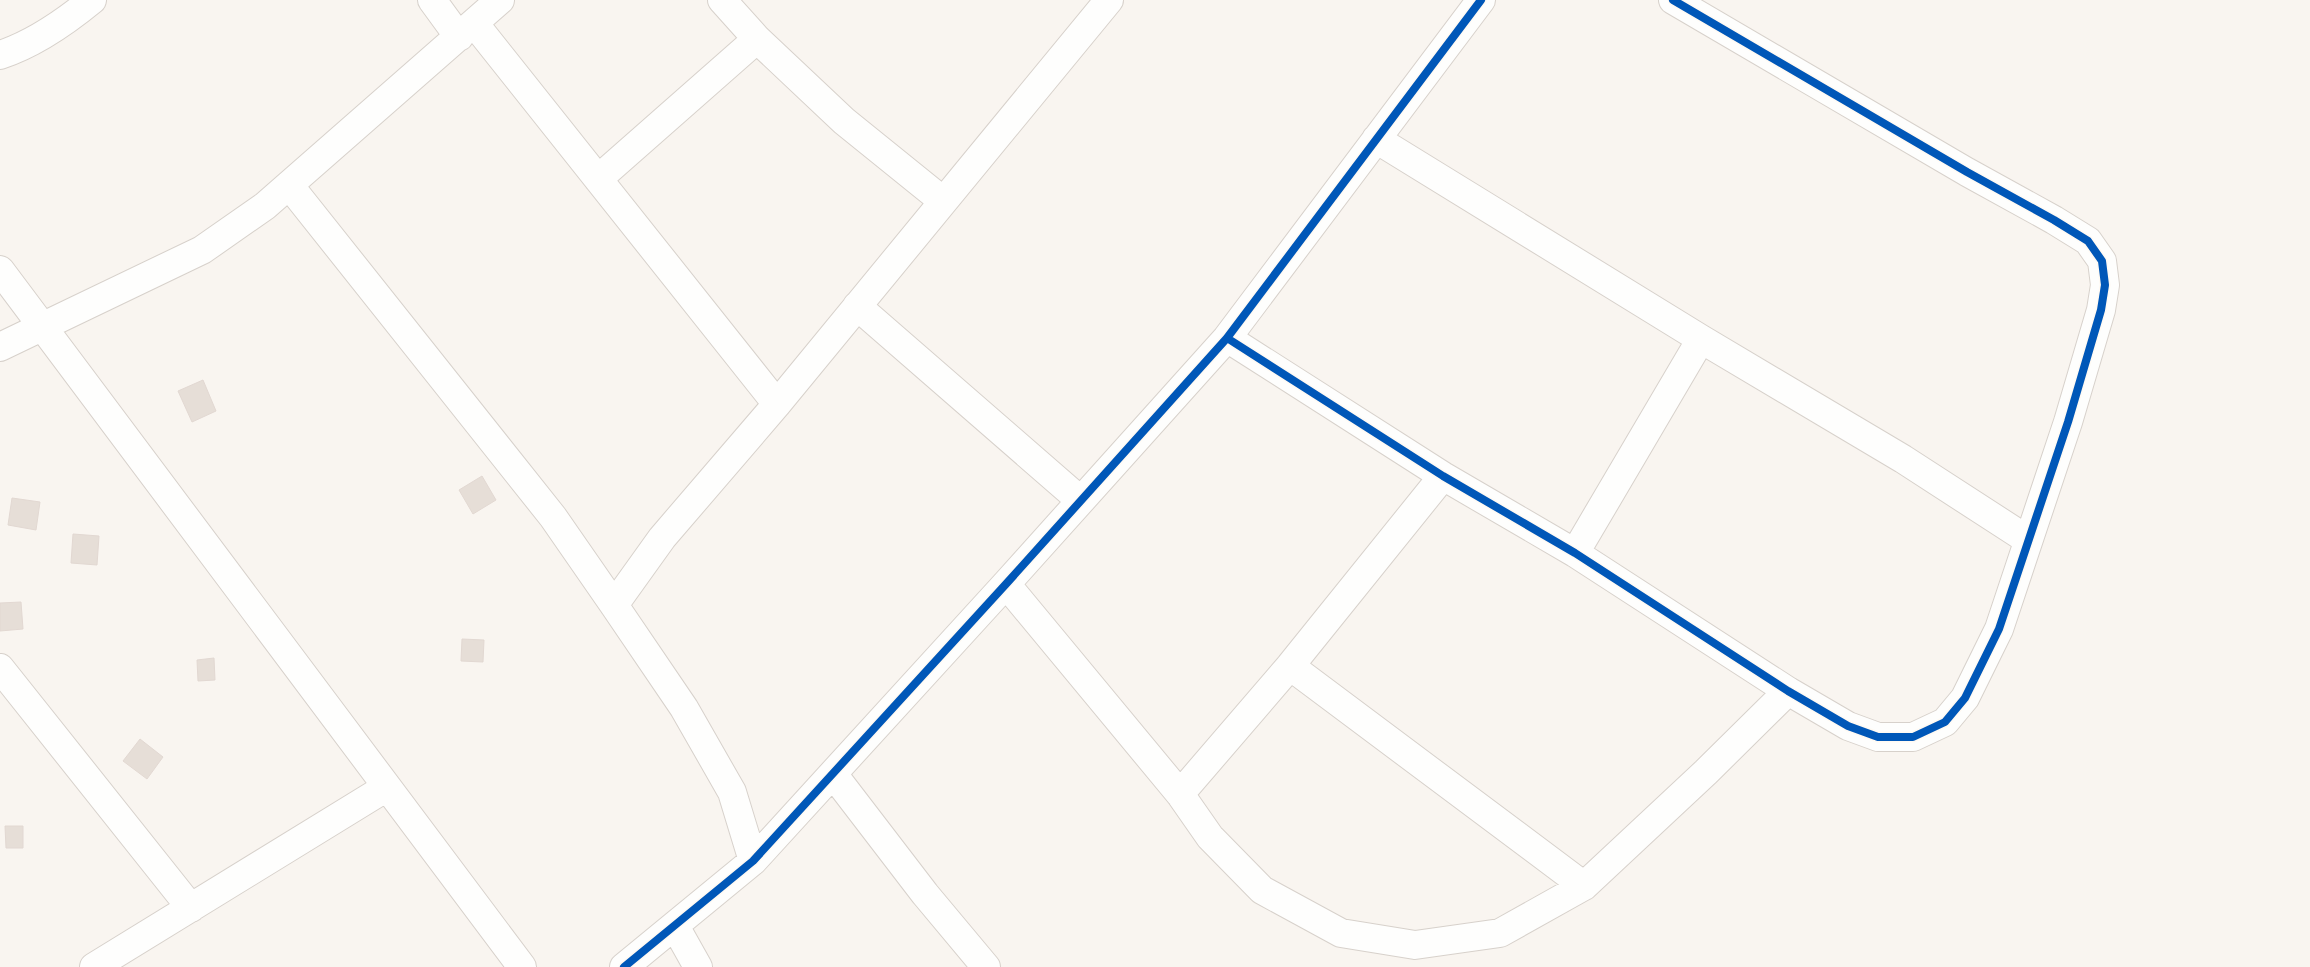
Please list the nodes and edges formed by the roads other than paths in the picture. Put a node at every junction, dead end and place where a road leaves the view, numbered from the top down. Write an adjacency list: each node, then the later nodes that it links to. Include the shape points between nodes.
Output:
1 (92, 0): 10 (street, via 24,47)
2 (432, 0): 8 (street)
3 (500, 0): 8 (street)
4 (722, 0): 9 (street)
5 (1109, 0): 14 (street)
6 (1481, 0): 11 (street)
7 (1673, 0): 24 (street, via 2088,240 2102,261 2105,284 2101,310)
8 (466, 30): 12 (street); 13 (street)
9 (757, 39): 12 (street); 14 (street, via 844,120)
10 (0, 55)
11 (1376, 140): 18 (street); 19 (street)
12 (598, 179): 21 (street)
13 (289, 186): 17 (street, via 202,250); 27 (street, via 553,517)
14 (943, 201): 16 (street)
15 (0, 270): 17 (street)
16 (857, 306): 21 (street); 23 (street)
17 (43, 326): 20 (street); 32 (street)
18 (1227, 338): 22 (street); 23 (street)
19 (1701, 339): 24 (street, via 1903,459); 25 (street)
20 (0, 347)
21 (777, 404): 27 (street, via 662,538)
22 (1443, 476): 25 (street); 28 (street)
23 (1080, 500): 26 (street)
24 (2028, 540): 30 (street, via 1999,629 1965,698 1945,722 1913,737 1878,737 1848,726)
25 (1574, 553): 30 (street)
26 (1006, 584): 31 (street); 33 (street)
27 (614, 605): 34 (street, via 684,708 732,792)
28 (1290, 666): 33 (street); 35 (street)
29 (0, 668): 36 (street)
30 (1788, 691): 35 (street)
31 (833, 774): 34 (street); 42 (street)
32 (388, 787): 36 (street); 39 (street)
33 (1180, 794): 35 (street, via 1210,838 1262,890 1341,933 1415,945 1500,933)
34 (753, 861): 37 (street)
35 (1584, 886)
36 (190, 908): 38 (street)
37 (675, 926): 40 (street); 41 (street)
38 (94, 967)
39 (522, 967)
40 (624, 967)
41 (698, 967)
42 (986, 967)

